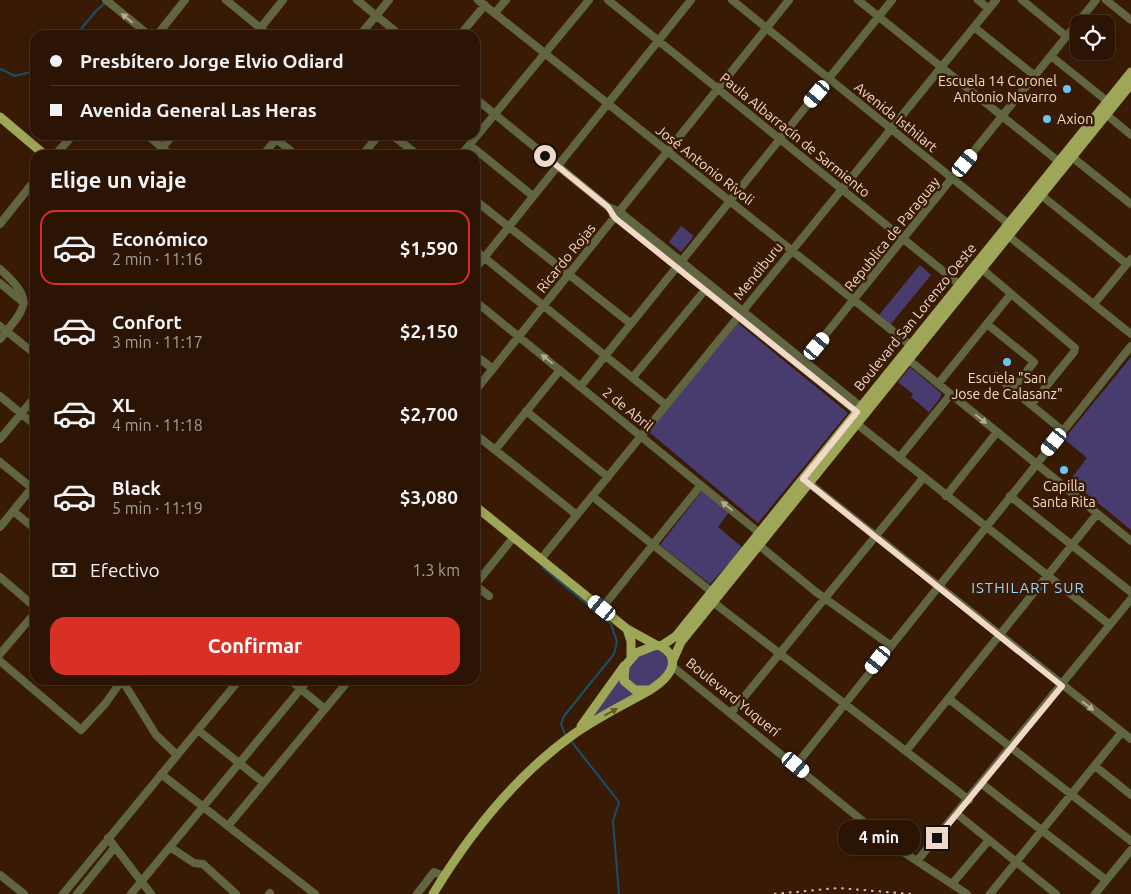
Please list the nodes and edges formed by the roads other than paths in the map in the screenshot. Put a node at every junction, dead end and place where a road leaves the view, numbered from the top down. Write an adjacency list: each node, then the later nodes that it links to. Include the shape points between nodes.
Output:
1 (106, 0): 29 (street, one-way to 1)
2 (185, 0): 30 (street)
3 (226, 0): 27 (street)
4 (283, 0): 27 (street)
5 (357, 0): 23 (street)
6 (389, 0): 23 (street)
7 (506, 0): 22 (street)
8 (588, 0): 37 (street)
9 (608, 0): 36 (street, Paula Albarracín de Sarmiento)
10 (691, 0): 36 (street)
11 (732, 0): 28 (street, Avenida Isthilart)
12 (789, 0): 28 (street, Ricardo Rojas)
13 (858, 0): 24 (street)
14 (892, 0): 24 (street)
15 (978, 0): 21 (street)
16 (996, 0): 21 (street, Mendiburu)
17 (1022, 0): 35 (street)
18 (1096, 0): 35 (street, Republica de Paraguay)
19 (1106, 0): 25 (street)
20 (481, 3): 22 (street, José Antonio Rívoli); 34 (street)
21 (989, 9): 26 (street, Mendiburu)
22 (495, 14): 37 (street, José Antonio Rívoli)
23 (376, 16): 32 (street); 33 (street)
24 (879, 16): 39 (street); 42 (street)
25 (1131, 20)
26 (974, 27): 39 (street, Mendiburu); 41 (street)
27 (260, 28): 31 (street)
28 (766, 28): 42 (street, Avenida Isthilart); 44 (street, Ricardo Rojas)
29 (143, 30)
30 (161, 30)
31 (263, 30)
32 (364, 30)
33 (394, 30)
34 (463, 30)
35 (1066, 36): 38 (street, Republica de Paraguay)
36 (659, 41): 44 (street, Paula Albarracín de Sarmiento); 47 (street)
37 (544, 53): 47 (street, José Antonio Rívoli); 49 (street)
38 (1051, 56): 41 (street, Republica de Paraguay); 45 (street)
39 (942, 67): 50 (street); 53 (street, Mendiburu)
40 (1131, 72): 45 (main road, Boulevard San Lorenzo Oeste)
41 (1035, 76): 50 (street, Republica de Paraguay)
42 (829, 79): 53 (street, Avenida Isthilart); 56 (street)
43 (1131, 84): 48 (main road, Boulevard San Lorenzo Oeste)
44 (717, 88): 56 (street, Paula Albarracín de Sarmiento); 75 (street, Ricardo Rojas)
45 (1107, 101): 48 (main road, Boulevard San Lorenzo Oeste)
46 (480, 102): 49 (street)
47 (608, 104): 75 (street, José Antonio Rívoli); 79 (street)
48 (1103, 112): 55 (street); 77 (main road, Boulevard San Lorenzo Oeste); 78 (main road, Boulevard San Lorenzo Oeste)
49 (495, 114): 54 (street); 79 (street)
50 (1002, 116): 78 (street); 80 (street, Republica de Paraguay)
51 (0, 117): 67 (main road)
52 (0, 123): 66 (main road)
53 (891, 128): 80 (street, Avenida Isthilart); 82 (street, Mendiburu)
54 (480, 133)
55 (1131, 135)
56 (780, 138): 82 (street, Paula Albarracín de Sarmiento); 85 (street)
57 (68, 140): 68 (street)
58 (153, 140): 65 (street)
59 (169, 140): 65 (street)
60 (279, 140): 70 (street)
61 (375, 140): 71 (street)
62 (398, 140): 72 (street)
63 (474, 140): 64 (street)
64 (470, 145): 73 (street); 74 (street)
65 (162, 148): 69 (street)
66 (34, 150)
67 (39, 150)
68 (60, 150)
69 (165, 150)
70 (290, 150)
71 (366, 150)
72 (412, 150)
73 (466, 150)
74 (476, 150)
75 (667, 152): 85 (street, José Antonio Rívoli); 88 (street, Ricardo Rojas)
76 (480, 153): 84 (street)
77 (1072, 157): 78 (main road, Boulevard San Lorenzo Oeste); 87 (street)
78 (1062, 164): 83 (main road, Boulevard San Lorenzo Oeste); 90 (main road, Boulevard San Lorenzo Oeste)
79 (557, 167): 84 (street); 88 (street)
80 (952, 178): 90 (street, Avenida Isthilart); 93 (street, Republica de Paraguay)
81 (30, 186): 89 (street)
82 (842, 188): 93 (street, Paula Albarracín de Sarmiento); 94 (street, Mendiburu)
83 (1042, 195): 92 (main road, Boulevard San Lorenzo Oeste); 97 (street)
84 (534, 196): 91 (street)
85 (730, 201): 94 (street, José Antonio Rívoli); 99 (street)
86 (480, 204): 91 (street)
87 (1131, 204)
88 (617, 215): 99 (street); 102 (street, Ricardo Rojas)
89 (0, 224)
90 (1008, 224): 92 (street); 104 (main road, Boulevard San Lorenzo Oeste)
91 (509, 227): 96 (street); 102 (street)
92 (1010, 234): 101 (main road, Boulevard San Lorenzo Oeste); 108 (street)
93 (904, 239): 104 (street, Paula Albarracín de Sarmiento); 107 (street, Republica de Paraguay)
94 (791, 250): 107 (street, José Antonio Rívoli); 112 (street, Mendiburu)
95 (480, 254): 96 (street)
96 (484, 258): 98 (street); 111 (street)
97 (1129, 261): 108 (street)
98 (480, 263)
99 (679, 264): 105 (street); 112 (street); 113 (street)
100 (0, 269): 110 (street, via 21,291)
101 (982, 269): 104 (main road, Boulevard San Lorenzo Oeste); 106 (street)
102 (568, 275): 111 (street, Ricardo Rojas); 113 (street)
103 (0, 283): 110 (street)
104 (963, 287): 120 (main road, Boulevard San Lorenzo Oeste)
105 (705, 290): 112 (street); 129 (street)
106 (1011, 294): 114 (street); 138 (street, via 1074,347 1074,352)
107 (854, 301): 120 (street, José Antonio Rívoli); 125 (street, Republica de Paraguay)
108 (1094, 304): 116 (street)
109 (480, 305): 117 (street, 2 de Abril)
110 (24, 306): 115 (street)
111 (544, 306): 117 (street, Ricardo Rojas); 122 (street)
112 (739, 314): 125 (street); 137 (street, Mendiburu)
113 (630, 324): 122 (street)
114 (987, 324): 130 (street); 133 (street, via 1034,362)
115 (3, 329): 118 (street); 121 (street)
116 (1131, 334)
117 (519, 337): 126 (street, Ricardo Rojas); 127 (street, 2 de Abril, one-way to 117)
118 (0, 339)
119 (1131, 346): 144 (street)
120 (913, 348): 123 (main road, Boulevard San Lorenzo Oeste)
121 (30, 350)
122 (605, 355): 129 (street); 132 (street)
123 (905, 357): 130 (street); 140 (main road, Boulevard San Lorenzo Oeste)
124 (480, 359): 126 (street)
125 (802, 364): 140 (street)
126 (493, 369): 131 (street, Ricardo Rojas)
127 (560, 370): 132 (street, 2 de Abril); 139 (street)
128 (996, 376): 133 (street)
129 (633, 378): 137 (street)
130 (938, 384): 134 (street)
131 (480, 385)
132 (580, 387): 146 (street, 2 de Abril)
133 (1012, 390): 138 (street)
134 (950, 394): 145 (street, one-way to 145); 150 (street)
135 (0, 396): 141 (street)
136 (30, 403): 141 (street)
137 (666, 405): 146 (street, Mendiburu)
138 (1031, 405): 144 (street)
139 (526, 411): 149 (street); 153 (street)
140 (862, 411): 143 (main road, Boulevard San Lorenzo Oeste); 155 (main road, Boulevard San Lorenzo Oeste)
141 (21, 414): 142 (street); 148 (street)
142 (30, 421)
143 (856, 424): 150 (street); 155 (main road, Boulevard San Lorenzo Oeste)
144 (1063, 431): 152 (street)
145 (997, 432): 152 (street); 160 (street)
146 (641, 436): 153 (street, Mendiburu); 157 (street, 2 de Abril)
147 (480, 438): 149 (street)
148 (0, 439)
149 (495, 450): 165 (street)
150 (899, 458): 154 (street)
151 (0, 462): 156 (street)
152 (1036, 464): 161 (street); 164 (street)
153 (608, 477): 159 (street, Mendiburu)
154 (924, 478): 160 (street); 170 (street)
155 (806, 481): 169 (main road, Boulevard San Lorenzo Oeste); 170 (street)
156 (30, 484)
157 (701, 485): 169 (street, 2 de Abril, one-way to 157); 174 (street)
158 (30, 490): 163 (street)
159 (592, 496): 165 (street, Mendiburu); 174 (street)
160 (946, 496): 168 (street)
161 (1010, 496): 168 (street); 175 (street)
162 (480, 510): 171 (main road)
163 (13, 511): 166 (street); 167 (street)
164 (1097, 514): 172 (street); 175 (street)
165 (577, 515): 176 (street, Mendiburu)
166 (30, 525)
167 (0, 527)
168 (985, 527): 177 (street); 180 (street)
169 (762, 535): 173 (main road, Boulevard San Lorenzo Oeste)
170 (875, 537): 180 (street); 185 (street)
171 (513, 538): 176 (main road); 179 (street)
172 (1131, 541)
173 (756, 543): 184 (main road, Boulevard San Lorenzo Oeste); 185 (street)
174 (653, 545): 184 (street); 188 (street)
175 (1073, 546): 177 (street); 182 (street)
176 (541, 560): 188 (main road)
177 (1048, 576): 190 (street); 192 (street)
178 (0, 577): 187 (street)
179 (480, 579)
180 (938, 586): 192 (street); 193 (street)
181 (480, 589): 183 (street)
182 (1131, 592)
183 (489, 596)
184 (712, 597): 194 (main road, Boulevard San Lorenzo Oeste, via 676,636); 195 (street); 199 (main road, Boulevard San Lorenzo Oeste, via 681,642)
185 (825, 598): 193 (street); 195 (street)
186 (1131, 599): 190 (street)
187 (30, 603)
188 (602, 608): 191 (main road)
189 (30, 619): 196 (street)
190 (1110, 625): 207 (street)
191 (627, 629): 194 (main road); 197 (main road)
192 (1001, 636): 207 (street); 210 (street)
193 (890, 645): 211 (street)
194 (658, 646): 197 (main road, via 641,650); 199 (main road, via 668,652)
195 (779, 653): 211 (street); 213 (street)
196 (0, 654)
197 (631, 657): 200 (main road)
198 (0, 661): 201 (street, via 81,730)
199 (673, 663): 209 (main road, via 664,679); 213 (street, Boulevard Yuquerí)
200 (625, 666): 209 (main road, via 624,680 628,686 642,692); 216 (main road)
201 (118, 685)
202 (125, 685): 220 (street, via 156,735)
203 (235, 685): 214 (street)
204 (296, 685): 208 (street)
205 (304, 685): 208 (street)
206 (346, 685): 212 (street)
207 (1062, 686): 215 (street, one-way to 215); 218 (street)
208 (300, 689): 212 (street); 221 (street)
209 (650, 690): 216 (main road, one-way to 209)
210 (949, 699): 218 (street); 219 (street)
211 (844, 703): 219 (street); 222 (street)
212 (325, 709): 225 (street)
213 (731, 713): 222 (street, Boulevard Yuquerí)
214 (198, 730): 220 (street); 221 (street)
215 (1122, 732): 217 (street); 223 (street)
216 (573, 735): 243 (main road, via 512,788 465,843)
217 (1131, 740)
218 (1011, 748): 226 (street); 227 (street)
219 (906, 751): 229 (street)
220 (177, 755): 224 (street)
221 (239, 763): 225 (street); 230 (street)
222 (796, 765): 240 (street, Boulevard Yuquerí, via 890,844)
223 (1095, 766): 227 (street); 228 (street)
224 (162, 774): 230 (street); 234 (street)
225 (264, 783): 232 (street)
226 (982, 784): 229 (street); 233 (street)
227 (1072, 795): 233 (street); 236 (street)
228 (1131, 795)
229 (969, 800): 231 (street)
230 (203, 807): 232 (street); 238 (street)
231 (957, 814): 235 (street); 240 (street)
232 (228, 826): 253 (street)
233 (1042, 830): 241 (street); 244 (street)
234 (108, 838): 237 (street); 248 (street)
235 (989, 840): 241 (street); 246 (street)
236 (1131, 841)
237 (115, 847): 245 (street); 249 (street)
238 (170, 848): 245 (street); 252 (street, via 185,858 204,864)
239 (1131, 850): 244 (street)
240 (917, 862): 246 (street, Boulevard Yuquerí)
241 (1016, 862): 257 (street); 258 (street)
242 (0, 875): 247 (street)
243 (444, 876): 254 (street, via 434,872); 255 (main road)
244 (1106, 880): 259 (street)
245 (141, 882): 250 (street); 251 (street)
246 (952, 884): 256 (street, Boulevard Yuquerí)
247 (24, 894)
248 (63, 894)
249 (77, 894)
250 (131, 894)
251 (151, 894)
252 (236, 894)
253 (315, 894)
254 (417, 894)
255 (433, 894)
256 (967, 894)
257 (990, 894)
258 (1056, 894)
259 (1095, 894)

